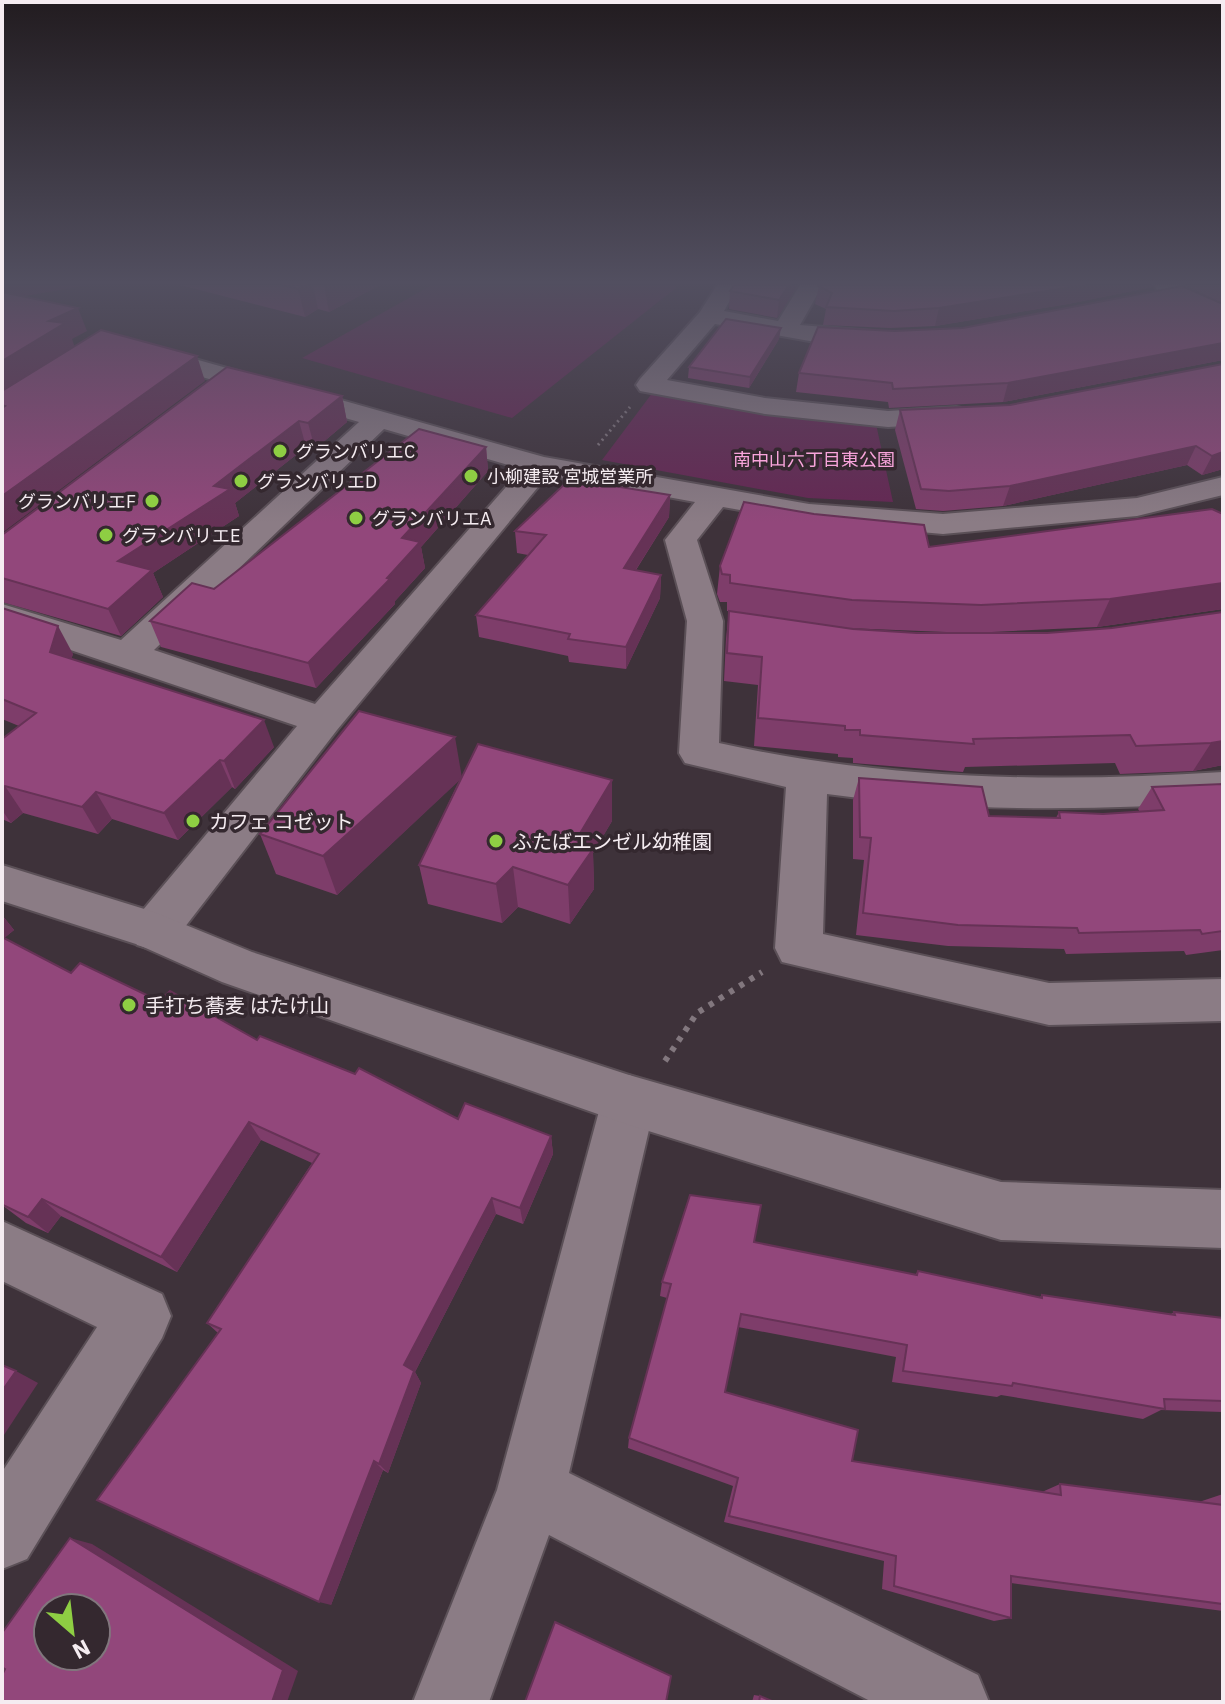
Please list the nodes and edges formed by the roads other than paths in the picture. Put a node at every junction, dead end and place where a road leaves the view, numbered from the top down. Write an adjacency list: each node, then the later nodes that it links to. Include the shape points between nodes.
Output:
1 (182, 365): 3 (street)
2 (667, 365): 5 (street, via 649,385 765,406 888,419)
3 (230, 379): 4 (street); 6 (street)
4 (205, 398)
5 (988, 414)
6 (380, 418): 7 (street); 13 (street)
7 (558, 468): 9 (street); 14 (street)
8 (1223, 486): 10 (street)
9 (715, 496): 10 (street, via 809,513 943,524 1137,507); 15 (street, via 681,540 720,623 699,753)
10 (1172, 499): 11 (street)
11 (1197, 517)
12 (2, 615): 13 (street)
13 (128, 654): 14 (street)
14 (323, 721): 18 (street)
15 (807, 776): 16 (street, via 960,792 1123,795); 19 (street, via 799,948 1049,1004)
16 (1223, 787)
17 (2, 883): 18 (street)
18 (154, 931): 20 (street, via 239,968)
19 (1223, 1000)
20 (645, 1083): 21 (street, via 1001,1211); 23 (street)
21 (1223, 1219)
22 (2, 1250): 24 (street, via 140,1316)
23 (531, 1490): 25 (street); 26 (street)
24 (2, 1534)
25 (451, 1702)
26 (951, 1702)

